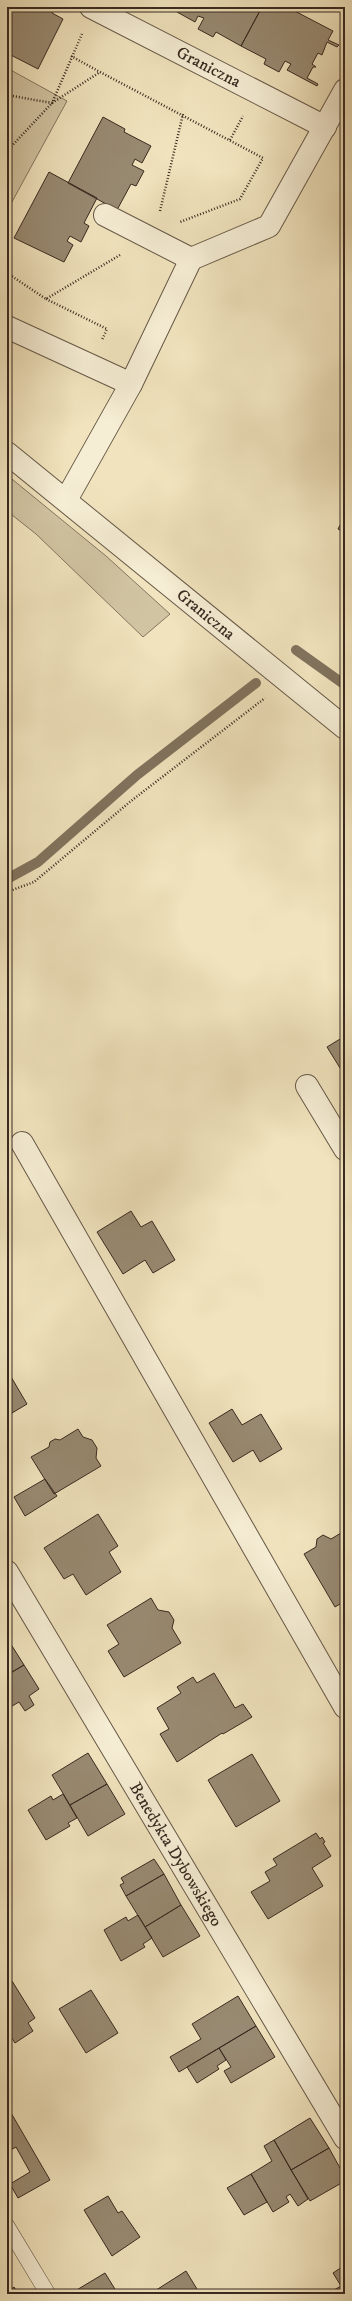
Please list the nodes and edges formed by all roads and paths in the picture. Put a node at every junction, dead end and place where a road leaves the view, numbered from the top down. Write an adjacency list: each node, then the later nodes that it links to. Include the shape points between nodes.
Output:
1 (93, 8): 2 (path); 8 (street, Graniczna)
2 (71, 56): 3 (path); 6 (path)
3 (100, 72): 6 (path); 7 (path)
4 (345, 90): 8 (street)
5 (7, 95): 6 (path)
6 (52, 103): 9 (path)
7 (183, 114): 11 (path); 11 (path, via 263,158 240,199)
8 (325, 127): 12 (street, via 269,226)
9 (7, 151)
10 (105, 215): 11 (street)
11 (152, 234): 12 (street); 14 (path)
12 (191, 259): 17 (street)
13 (7, 273): 14 (path)
14 (46, 299): 16 (path, via 107,329)
15 (7, 327): 16 (street)
16 (92, 366): 17 (street)
17 (131, 384): 19 (street)
18 (7, 453): 19 (street, Graniczna)
19 (66, 500): 20 (street, Graniczna)
20 (287, 680): 21 (street, Graniczna); 22 (path, via 131,801 34,882)
21 (345, 728)
22 (7, 892)
23 (307, 1086): 25 (street)
24 (22, 1143): 27 (street)
25 (345, 1149)
26 (7, 1572): 28 (street, Benedykta Dybowskiego)
27 (345, 1707)
28 (345, 2138)
29 (7, 2226): 30 (lane)
30 (48, 2294)

